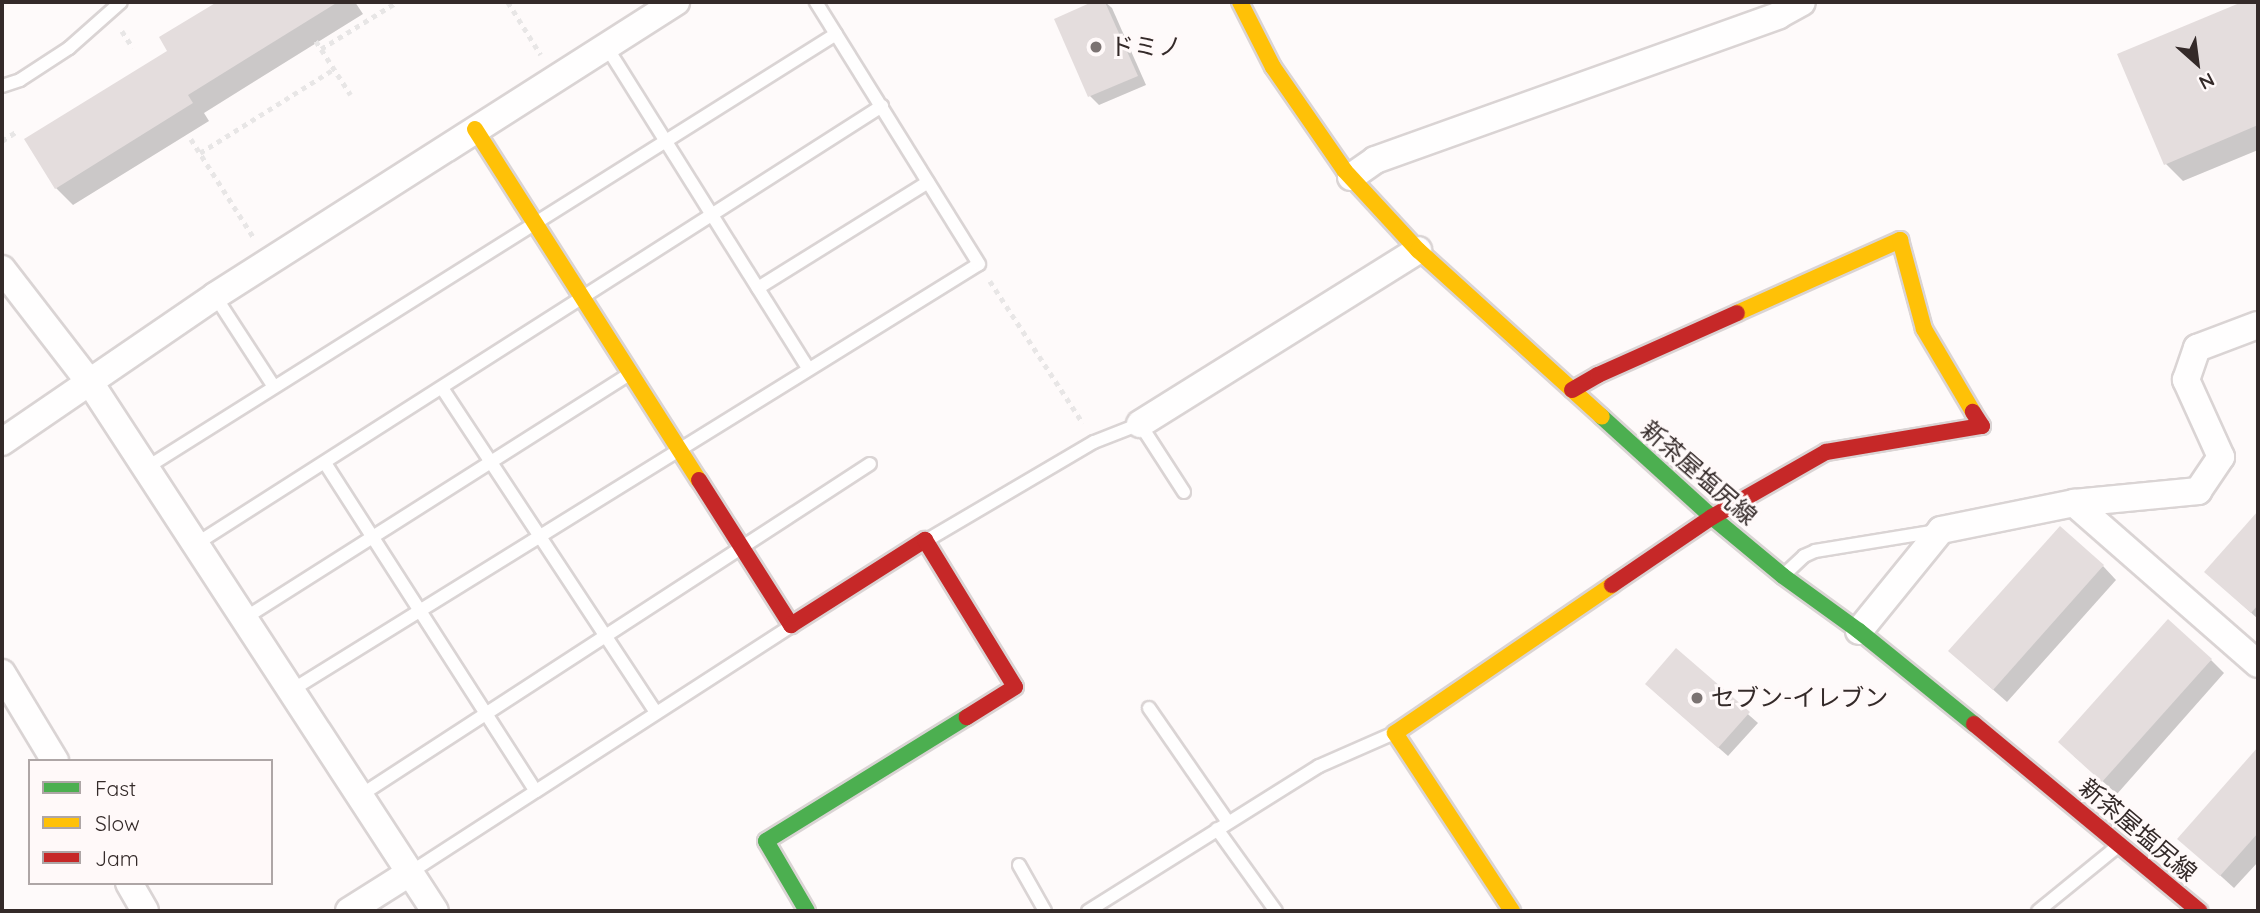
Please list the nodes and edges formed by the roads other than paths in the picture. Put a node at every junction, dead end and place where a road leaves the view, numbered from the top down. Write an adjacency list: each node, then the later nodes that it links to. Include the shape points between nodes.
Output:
1 (121, 2): 8 (lane, via 69,48)
2 (676, 2): 7 (street)
3 (816, 2): 6 (lane)
4 (1240, 2): 12 (street, 新茶屋塩尻線, via 1273,67)
5 (1802, 2): 12 (street, via 1779,15 1374,160)
6 (836, 34): 9 (lane); 11 (lane)
7 (606, 46): 10 (street); 11 (lane)
8 (2, 86)
9 (881, 107): 13 (lane); 14 (lane)
10 (475, 129): 15 (street); 19 (street)
11 (666, 141): 14 (lane); 15 (lane)
12 (1351, 177): 16 (street, 新茶屋塩尻線)
13 (929, 182): 18 (lane); 22 (lane, via 979,264)
14 (712, 215): 18 (lane); 20 (lane)
15 (535, 223): 20 (street); 25 (lane)
16 (1418, 250): 27 (street, 新茶屋塩尻線); 28 (street)
17 (2, 269): 24 (street)
18 (758, 288): 22 (lane)
19 (215, 296): 24 (street); 25 (lane)
20 (583, 299): 23 (street); 26 (lane)
21 (2258, 324): 36 (street, via 2197,348 2186,380 2221,457 2198,491)
22 (809, 369): 30 (lane)
23 (630, 373): 30 (street); 31 (lane)
24 (91, 384): 29 (street); 34 (street)
25 (274, 387): 34 (lane)
26 (442, 388): 31 (lane); 32 (lane)
27 (1572, 390): 37 (street, 新茶屋塩尻線); 37 (street, via 1900,240 1924,329 1982,426 1826,452)
28 (1140, 424): 35 (lane); 41 (lane, via 1094,442)
29 (2, 442)
30 (679, 450): 40 (lane); 43 (street)
31 (490, 462): 39 (lane); 40 (lane)
32 (325, 463): 39 (lane); 42 (lane)
33 (870, 464): 43 (lane)
34 (146, 468): 42 (street)
35 (1184, 492)
36 (2074, 503): 38 (street); 50 (street)
37 (1712, 517): 44 (street, 新茶屋塩尻線); 56 (street)
38 (1941, 530): 44 (lane, via 1815,551); 48 (street)
39 (372, 537): 45 (lane); 46 (lane)
40 (540, 537): 45 (lane); 49 (lane)
41 (925, 540): 47 (street); 68 (street, via 1015,687 766,841)
42 (196, 544): 46 (street)
43 (741, 548): 47 (street); 49 (lane)
44 (1783, 576): 48 (street, 新茶屋塩尻線)
45 (419, 610): 52 (lane); 55 (lane)
46 (245, 618): 52 (street)
47 (792, 625): 54 (lane)
48 (1859, 631): 61 (street, 新茶屋塩尻線)
49 (605, 636): 54 (lane); 55 (lane)
50 (2258, 664)
51 (2, 673): 57 (street)
52 (292, 690): 59 (street)
53 (1149, 708): 60 (lane)
54 (656, 713): 58 (lane)
55 (486, 714): 58 (lane); 59 (lane)
56 (1395, 733): 60 (lane, via 1319,766); 72 (street)
57 (54, 759)
58 (535, 790): 63 (lane)
59 (360, 795): 63 (street)
60 (1222, 825): 70 (lane); 71 (lane)
61 (2121, 844): 73 (lane); 74 (street, 新茶屋塩尻線)
62 (1019, 865): 69 (lane)
63 (411, 872): 66 (street); 67 (street)
64 (129, 885): 65 (street)
65 (145, 911)
66 (349, 911)
67 (435, 911)
68 (807, 911)
69 (1045, 911)
70 (1088, 911)
71 (1276, 911)
72 (1512, 911)
73 (2038, 911)
74 (2199, 911)

